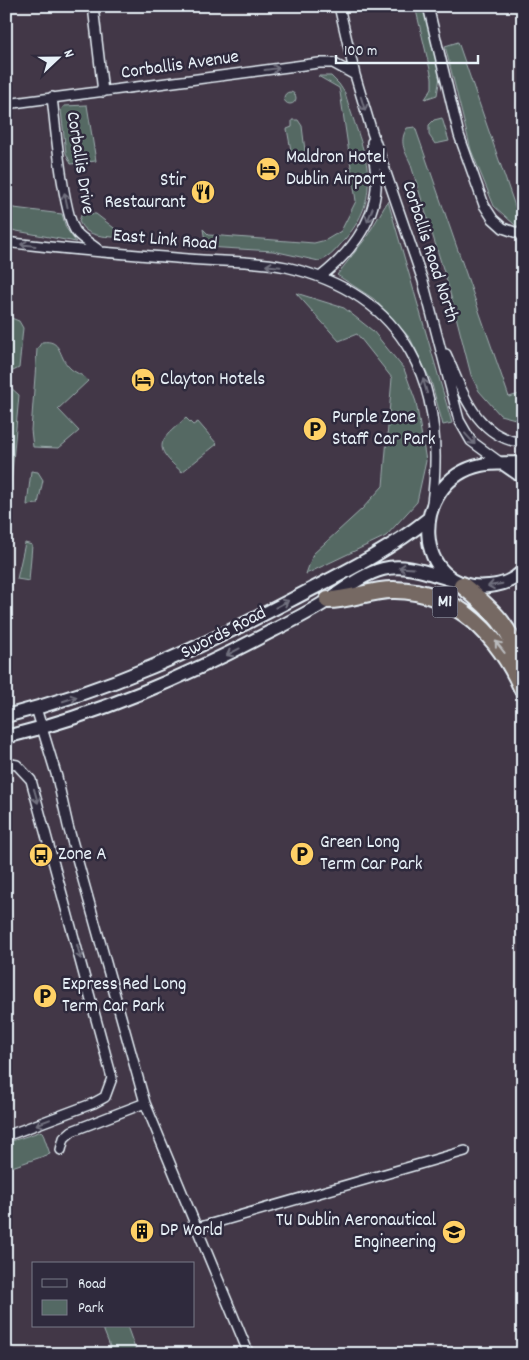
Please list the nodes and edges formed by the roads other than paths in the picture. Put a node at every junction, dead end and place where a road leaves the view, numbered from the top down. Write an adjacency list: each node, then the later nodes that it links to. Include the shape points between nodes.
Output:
1 (93, 6): 5 (street, Corballis Drive)
2 (339, 6): 4 (street, Corballis Road North)
3 (428, 6): 9 (street, via 459,135 484,205 503,228)
4 (355, 75): 5 (street, Corballis Avenue, one-way to 4, via 318,63 333,63); 8 (street, Corballis Road North, one-way to 8)
5 (103, 92): 6 (street, Corballis Avenue)
6 (52, 97): 7 (street, Corballis Avenue); 11 (street, Corballis Drive, one-way to 6, via 76,232 72,224)
7 (6, 104)
8 (372, 132): 12 (street, one-way to 12, via 376,188 372,212 357,238 337,263); 13 (street, Corballis Road North, via 414,250)
9 (523, 235)
10 (6, 242): 11 (street, East Link Road, one-way to 10)
11 (101, 252): 12 (street, East Link Road, one-way to 11, via 283,266)
12 (320, 277): 18 (street, East Link Road, one-way to 12, via 437,468 436,433 424,380 414,357 390,322 372,306)
13 (439, 337): 14 (street, via 470,409 479,421 498,435); 16 (street, Corballis Road North, one-way to 16, via 450,391 462,428 478,446)
14 (523, 443)
15 (523, 463): 16 (main road)
16 (503, 464): 17 (main road); 18 (main road, via 471,467 443,488)
17 (523, 477)
18 (432, 503): 19 (main road)
19 (428, 518): 21 (main road, via 428,536 434,556 440,568); 25 (main road, Swords Road, one-way to 19, via 134,676 194,650 366,561 397,543)
20 (523, 571): 21 (main road, Swords Road, one-way to 21, via 509,582 498,585 479,587)
21 (458, 583): 22 (main road, Swords Road, one-way to 22, via 413,569 384,569 368,574); 23 (highway, M1, via 504,622)
22 (328, 600): 24 (highway, M1, one-way to 22, via 508,657 498,644 455,606 415,592 396,590 377,590 342,600); 27 (main road, Swords Road, one-way to 27, via 194,672 133,698)
23 (523, 667)
24 (523, 690)
25 (36, 708): 26 (main road, Swords Road); 27 (street)
26 (6, 716)
27 (42, 728): 28 (main road, Swords Road); 30 (street)
28 (6, 737)
29 (6, 763): 31 (street, one-way to 31, via 17,765 32,780 112,1078 105,1097)
30 (144, 1103): 32 (street, via 72,1131 64,1138); 34 (street)
31 (6, 1136)
32 (61, 1150)
33 (465, 1151): 34 (street)
34 (197, 1228): 35 (street)
35 (250, 1354)

